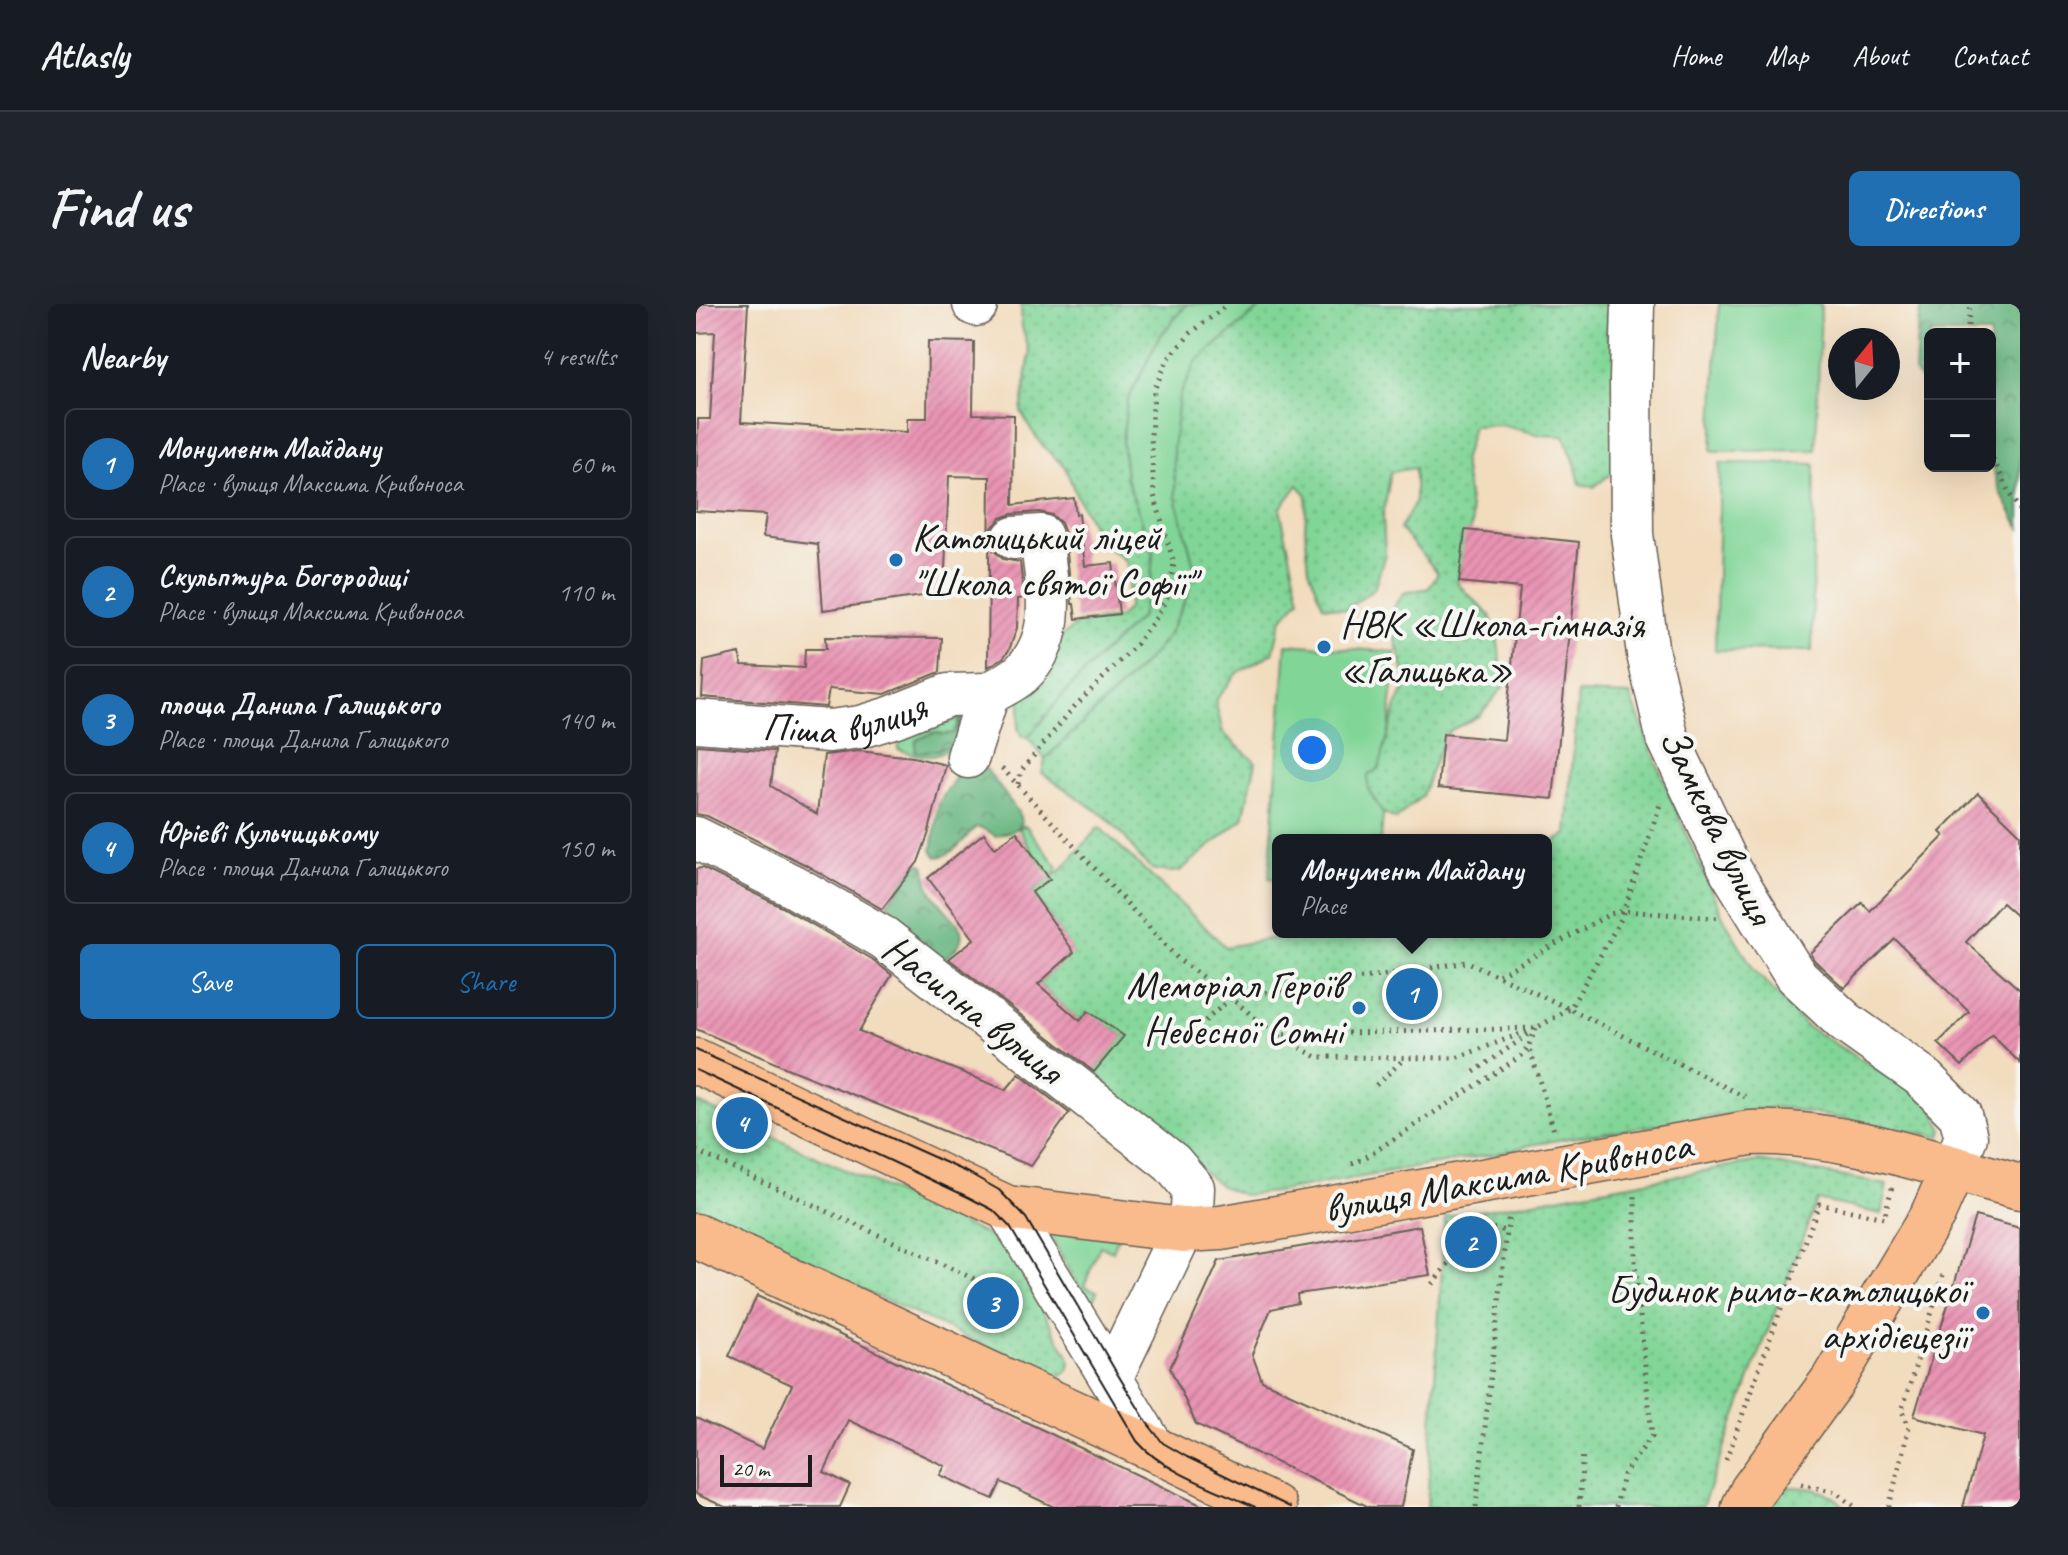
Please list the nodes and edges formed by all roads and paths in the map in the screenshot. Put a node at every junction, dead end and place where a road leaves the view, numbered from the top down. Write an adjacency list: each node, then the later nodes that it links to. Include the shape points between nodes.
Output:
1 (1228, 304): 16 (path, via 1168,359 1154,390 1154,495 1174,563 1169,593 1135,646 1074,707 1021,771 1018,784 1179,960)
2 (1633, 304): 30 (street, Замкова вулиця, via 1632,534 1648,654 1667,736 1731,871 1795,975 1845,1022 1921,1076 1960,1115 1966,1137)
3 (1970, 304): 4 (path)
4 (1968, 328)
5 (1996, 465): 6 (path)
6 (2020, 510)
7 (1014, 538): 8 (street, via 1041,536 1048,624 1020,675)
8 (988, 694): 9 (street, Піша вулиця, via 948,695 860,727 829,731); 10 (street)
9 (696, 721)
10 (968, 757)
11 (1664, 793): 13 (path)
12 (696, 838): 37 (street, Насипна вулиця, via 884,938 1172,1163 1193,1188 1192,1210)
13 (1624, 911): 14 (path); 15 (path); 17 (path)
14 (1718, 918)
15 (1498, 976): 16 (path, via 1468,962); 17 (path)
16 (1231, 998): 19 (path); 20 (path)
17 (1570, 1009): 18 (path); 26 (path, via 1744,1095 1757,1114)
18 (1536, 1028): 19 (path); 21 (path); 22 (path, via 1456,1058); 24 (path)
19 (1276, 1035): 22 (path, via 1317,1057)
20 (1181, 1042)
21 (1529, 1045): 27 (path); 29 (path, via 1521,1056)
22 (1404, 1059): 25 (path)
23 (696, 1061): 34 (main road, вулиця Максима Кривоноса)
24 (1474, 1072)
25 (1376, 1085)
26 (1750, 1133): 30 (main road, вулиця Максима Кривоноса, via 1784,1132 1885,1149); 37 (main road, вулиця Максима Кривоноса, via 1221,1228)
27 (1555, 1134)
28 (696, 1151): 43 (path)
29 (1351, 1165)
30 (1953, 1169): 32 (main road, вулиця Максима Кривоноса); 53 (main road, via 1933,1214 1832,1382)
31 (1894, 1179): 47 (path, via 1884,1218 1819,1204)
32 (2020, 1187)
33 (1635, 1189): 52 (path, via 1635,1265 1652,1436 1623,1475)
34 (1007, 1208): 37 (main road, вулиця Максима Кривоноса); 44 (street)
35 (1510, 1209): 38 (path)
36 (1485, 1227): 38 (path); 40 (path, via 1490,1239 1486,1252 1474,1259); 40 (path, via 1468,1219 1456,1224 1450,1236)
37 (1183, 1230): 44 (street)
38 (1507, 1231): 50 (path)
39 (696, 1236): 45 (main road)
40 (1456, 1254): 42 (path)
41 (1945, 1266): 55 (path, via 1902,1411 1909,1427)
42 (1432, 1284)
43 (1030, 1305)
44 (1112, 1379): 45 (street)
45 (1154, 1449): 49 (main road)
46 (1583, 1453): 51 (path)
47 (1724, 1464)
48 (1796, 1484): 54 (path, via 1836,1492)
49 (1274, 1507)
50 (1476, 1507)
51 (1579, 1507)
52 (1616, 1507)
53 (1744, 1507)
54 (1855, 1507)
55 (1889, 1507)

